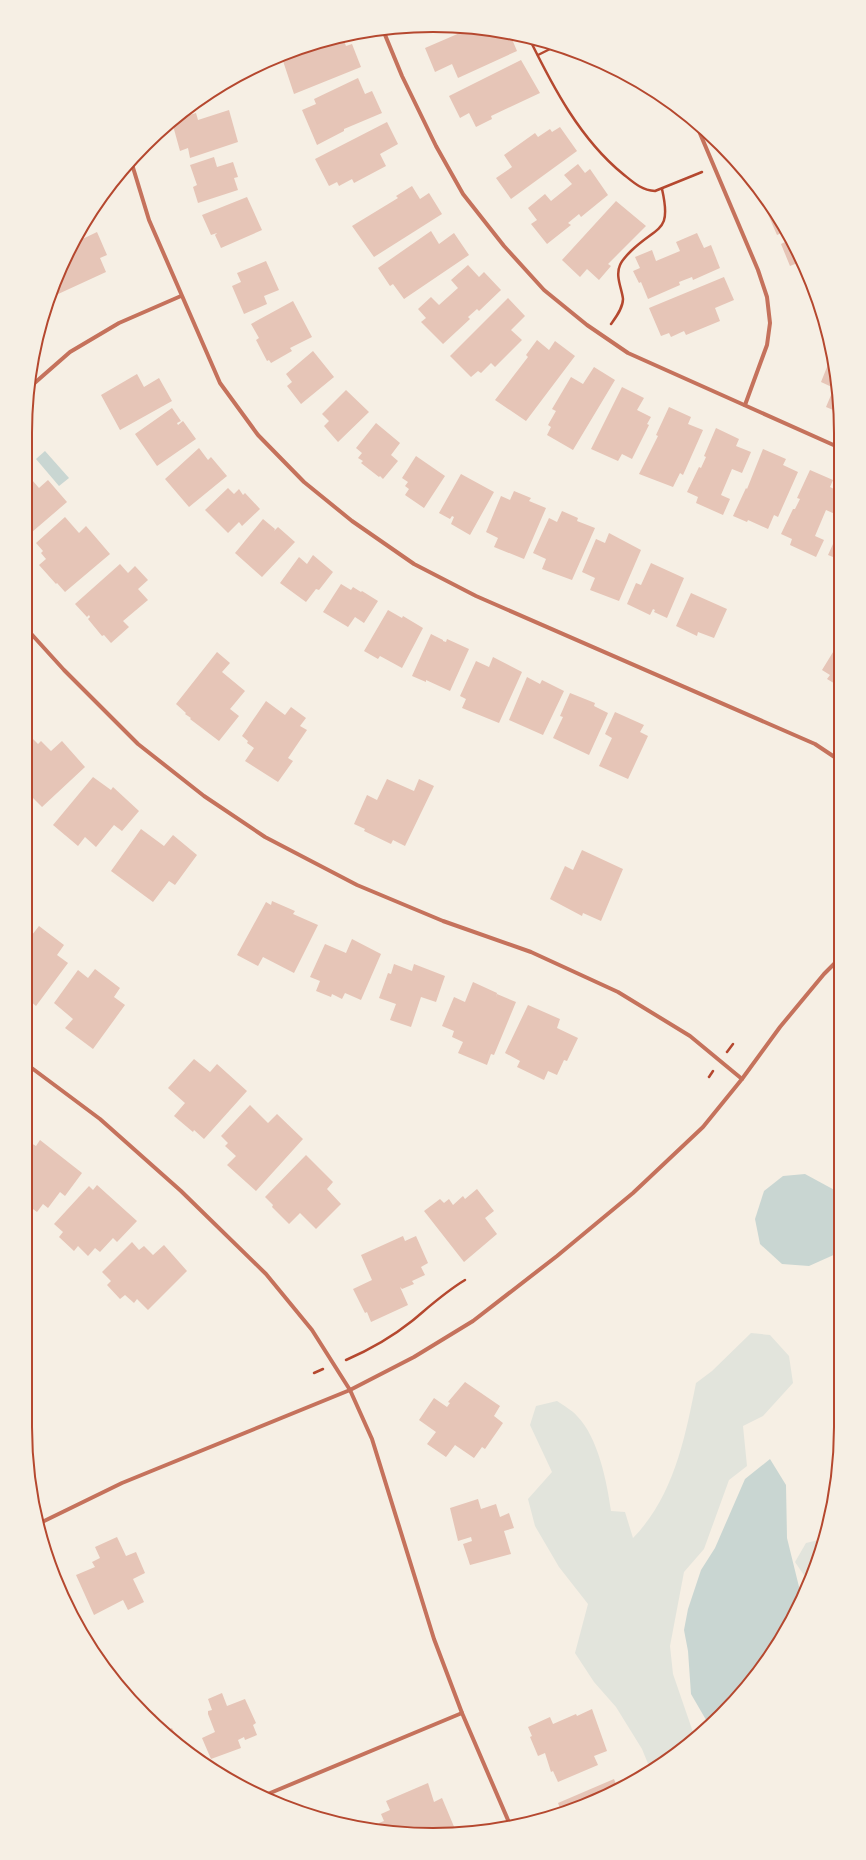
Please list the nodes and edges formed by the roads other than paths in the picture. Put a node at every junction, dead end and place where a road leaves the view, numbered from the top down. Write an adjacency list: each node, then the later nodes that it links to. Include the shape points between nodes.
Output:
1 (385, 35): 6 (street, via 436,146 463,194 504,246 544,290 587,325 628,353)
2 (701, 135): 6 (street, via 767,297 770,323 767,345)
3 (133, 168): 4 (street, via 149,220)
4 (181, 296): 5 (street, via 119,323 70,352); 9 (street, via 220,383 258,435 304,482 352,521 414,564 476,596 814,744)
5 (35, 383)
6 (745, 405): 7 (street)
7 (834, 445)
8 (32, 635): 12 (street, via 138,744 204,796 265,837 357,885 443,921 531,952 618,992 690,1036)
9 (834, 757)
10 (834, 963): 12 (street, via 780,1027)
11 (32, 1068): 13 (street, via 100,1119 226,1235 270,1280 312,1330)
12 (742, 1079): 13 (street, via 698,1132 633,1193 556,1256 473,1321 414,1357)
13 (350, 1390): 14 (street, via 122,1483); 15 (street, via 372,1439 434,1639)
14 (44, 1521)
15 (462, 1713): 16 (street); 17 (street)
16 (270, 1793)
17 (508, 1821)

